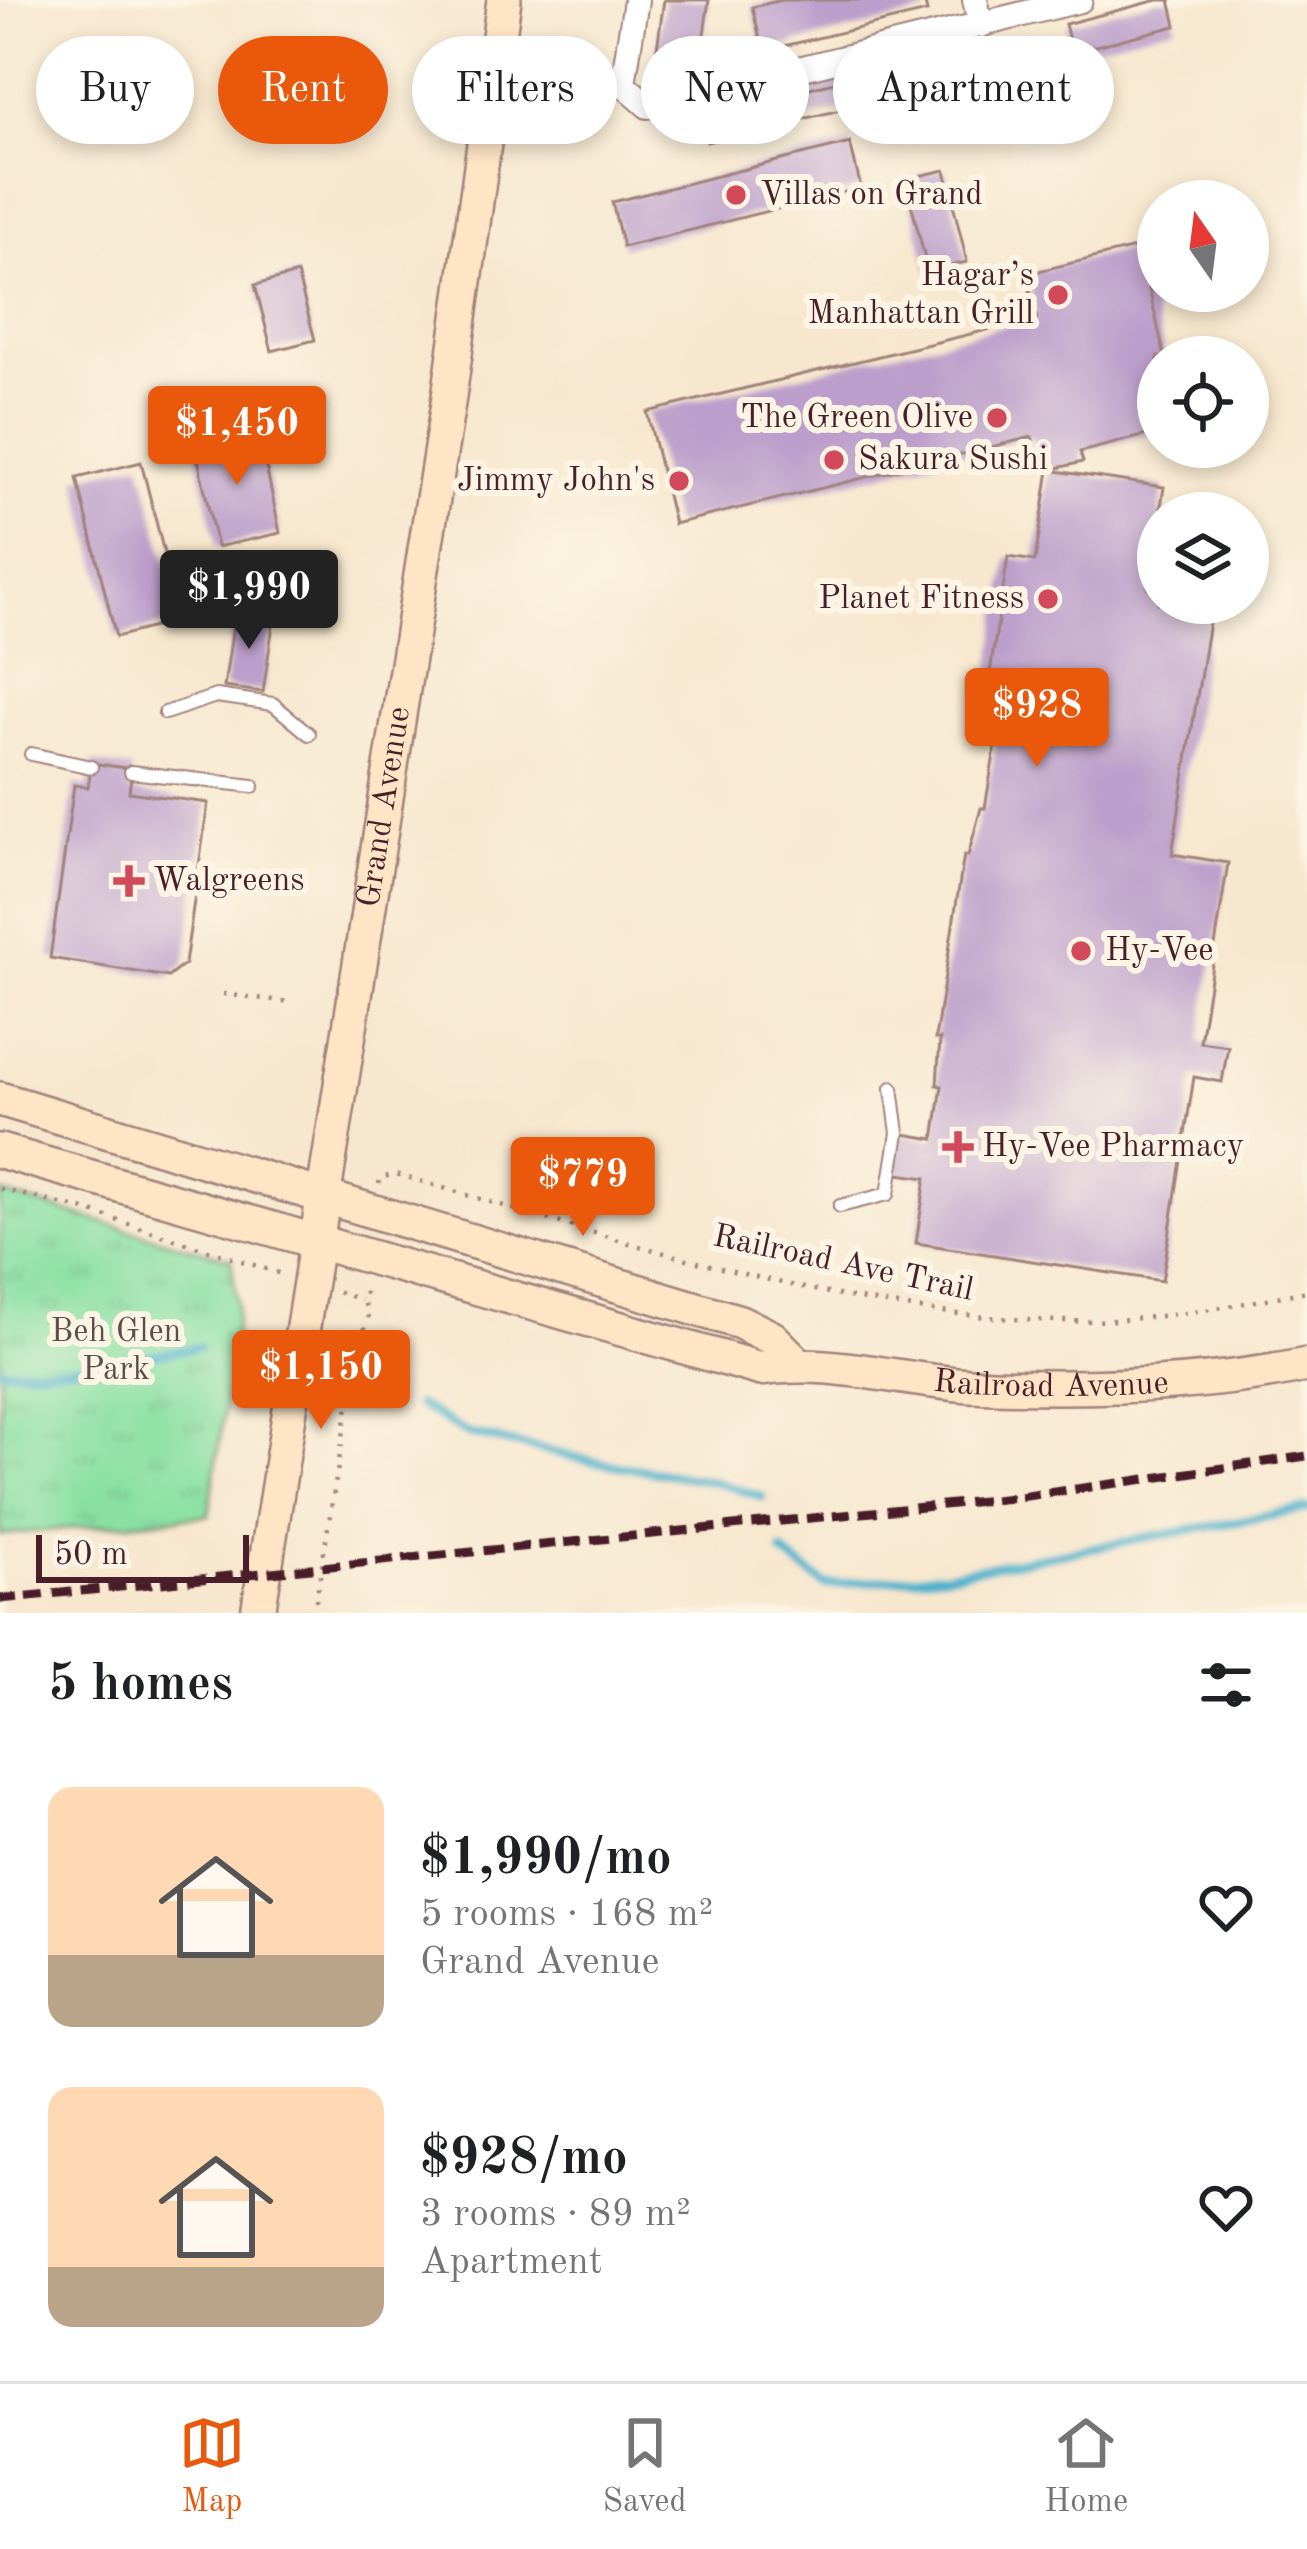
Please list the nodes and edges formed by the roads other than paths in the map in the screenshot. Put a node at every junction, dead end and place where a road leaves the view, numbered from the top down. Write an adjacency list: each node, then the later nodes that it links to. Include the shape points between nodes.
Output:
1 (504, 0): 14 (main road, Grand Avenue)
2 (636, 0): 4 (street, via 623,85 648,106)
3 (1080, 0): 4 (street)
4 (978, 12)
5 (165, 713): 6 (lane, via 216,696 254,701 272,704)
6 (309, 734)
7 (32, 754): 8 (lane)
8 (91, 767)
9 (131, 772): 10 (lane)
10 (253, 786)
11 (892, 1088): 15 (lane, via 898,1133 888,1194)
12 (0, 1099): 14 (main road)
13 (0, 1151): 16 (main road, Railroad Avenue)
14 (321, 1196): 16 (main road, Grand Avenue); 17 (main road, via 740,1322 772,1338)
15 (840, 1206)
16 (315, 1240): 17 (main road, Railroad Avenue, via 724,1360 761,1369); 19 (main road, Grand Avenue)
17 (797, 1364): 18 (main road, Railroad Avenue, via 967,1384 1120,1386)
18 (1307, 1365)
19 (258, 1613)

